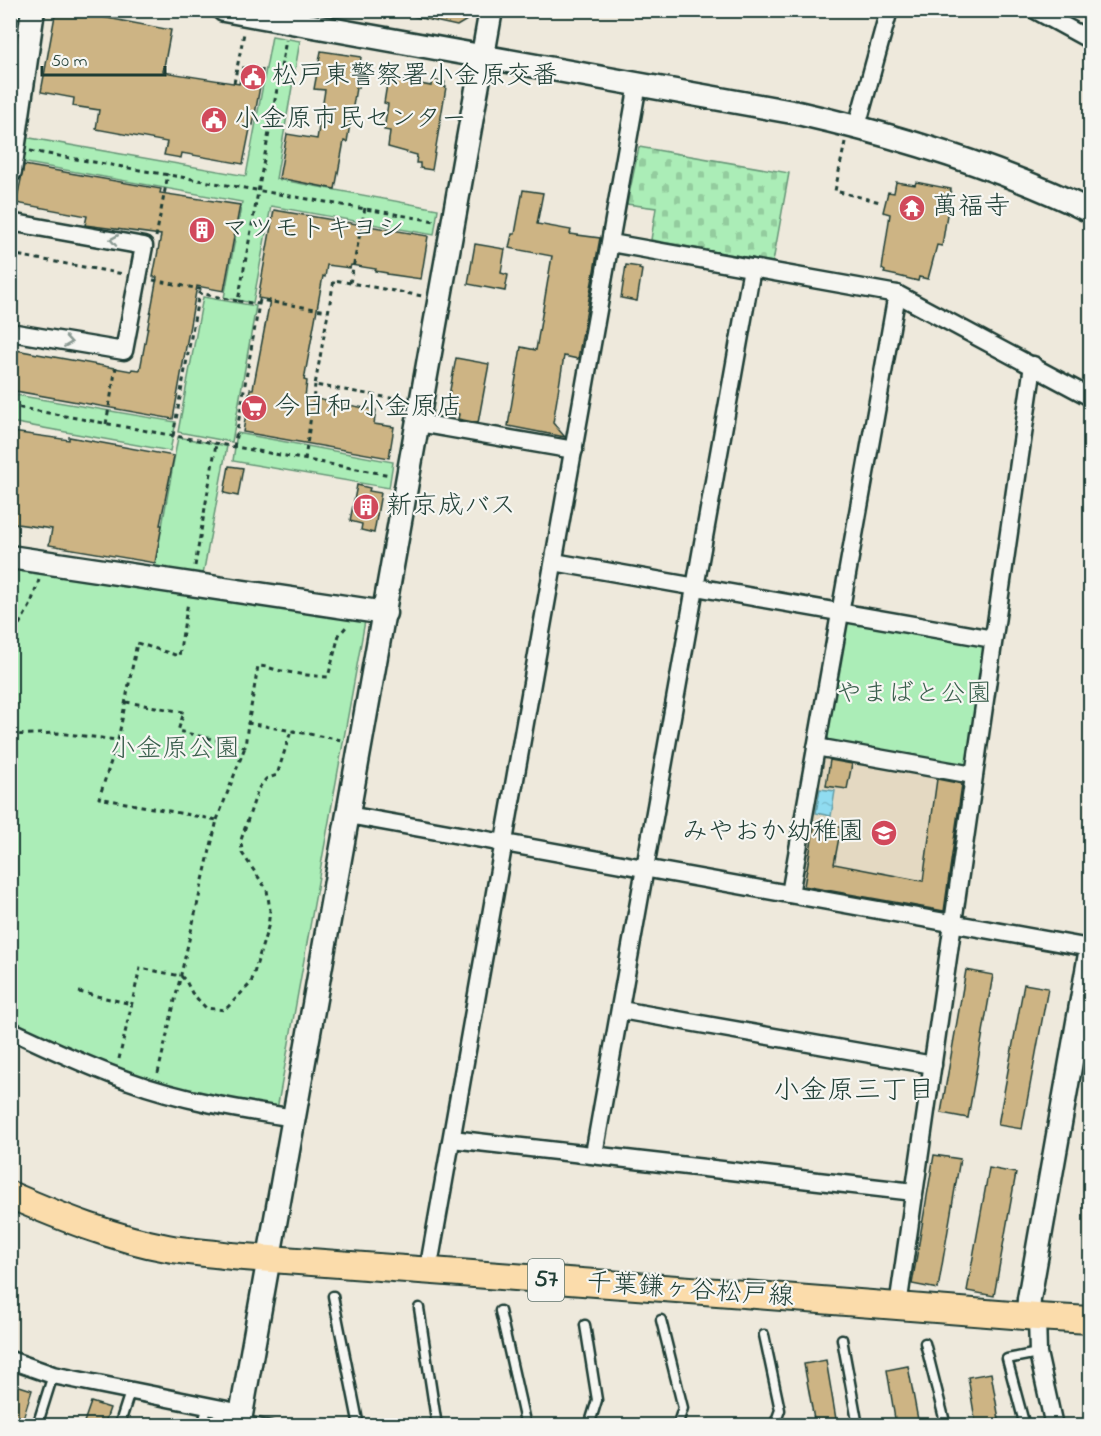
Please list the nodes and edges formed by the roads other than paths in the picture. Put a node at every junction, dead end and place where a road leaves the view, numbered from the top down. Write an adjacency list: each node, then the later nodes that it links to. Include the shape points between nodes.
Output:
1 (33, 10): 10 (street)
2 (224, 10): 7 (street)
3 (491, 10): 7 (street)
4 (890, 10): 9 (street)
5 (1035, 10): 6 (street)
6 (1090, 40)
7 (483, 57): 8 (street); 19 (street)
8 (638, 84): 9 (street, via 798,113); 13 (street)
9 (851, 133): 11 (street, via 913,142)
10 (12, 160)
11 (1090, 211)
12 (10, 222): 16 (street, one-way to 12, via 124,351 144,246)
13 (611, 243): 14 (street); 20 (street)
14 (752, 268): 15 (street); 23 (street)
15 (897, 294): 17 (street); 25 (street)
16 (10, 332)
17 (1033, 365): 18 (street); 26 (street)
18 (1090, 397)
19 (420, 414): 20 (street); 24 (street)
20 (574, 450): 22 (street)
21 (10, 557): 24 (street)
22 (554, 562): 23 (street); 30 (street)
23 (695, 587): 25 (street); 31 (street)
24 (385, 612): 29 (street)
25 (840, 614): 26 (street); 27 (street)
26 (993, 639): 28 (street)
27 (816, 747): 28 (street); 32 (street)
28 (973, 775): 33 (street)
29 (348, 815): 30 (street); 40 (street)
30 (504, 844): 31 (street); 41 (street)
31 (645, 869): 32 (street); 36 (street)
32 (790, 894): 33 (street)
33 (952, 924): 34 (street); 39 (street)
34 (1090, 948)
35 (1090, 954): 38 (street)
36 (621, 1010): 39 (street); 42 (street)
37 (10, 1030): 40 (street, via 154,1089)
38 (1083, 1042): 51 (street, via 1029,1299)
39 (933, 1065): 43 (street)
40 (295, 1118): 45 (street)
41 (452, 1139): 42 (street); 46 (street)
42 (594, 1154): 43 (street)
43 (914, 1192): 48 (street)
44 (10, 1195): 45 (main road, 千葉鎌ヶ谷松戸線 / 57, via 67,1220 167,1248)
45 (270, 1260): 46 (main road, 千葉鎌ヶ谷松戸線 / 57); 63 (street)
46 (428, 1271): 48 (main road, 千葉鎌ヶ谷松戸線 / 57)
47 (333, 1296): 68 (lane)
48 (898, 1306): 51 (main road, 千葉鎌ヶ谷松戸線 / 57)
49 (418, 1308): 69 (lane)
50 (500, 1311): 70 (lane)
51 (1032, 1317): 53 (main road, 千葉鎌ヶ谷松戸線 / 57); 58 (street)
52 (661, 1320): 72 (lane, via 683,1408)
53 (1090, 1320)
54 (585, 1326): 71 (lane, via 597,1400)
55 (764, 1335): 73 (lane, via 780,1410)
56 (842, 1339): 74 (lane)
57 (925, 1343): 75 (lane)
58 (1038, 1353): 76 (lane, via 1007,1359); 77 (street)
59 (10, 1360): 60 (street)
60 (53, 1375): 61 (street); 64 (lane)
61 (130, 1392): 62 (street); 65 (lane)
62 (208, 1406): 63 (street); 66 (lane)
63 (240, 1420): 67 (lane)
64 (37, 1425)
65 (119, 1425)
66 (202, 1425)
67 (271, 1425)
68 (359, 1425)
69 (437, 1425)
70 (526, 1425)
71 (589, 1425)
72 (677, 1425)
73 (774, 1425)
74 (858, 1425)
75 (946, 1425)
76 (1025, 1425)
77 (1054, 1425)

